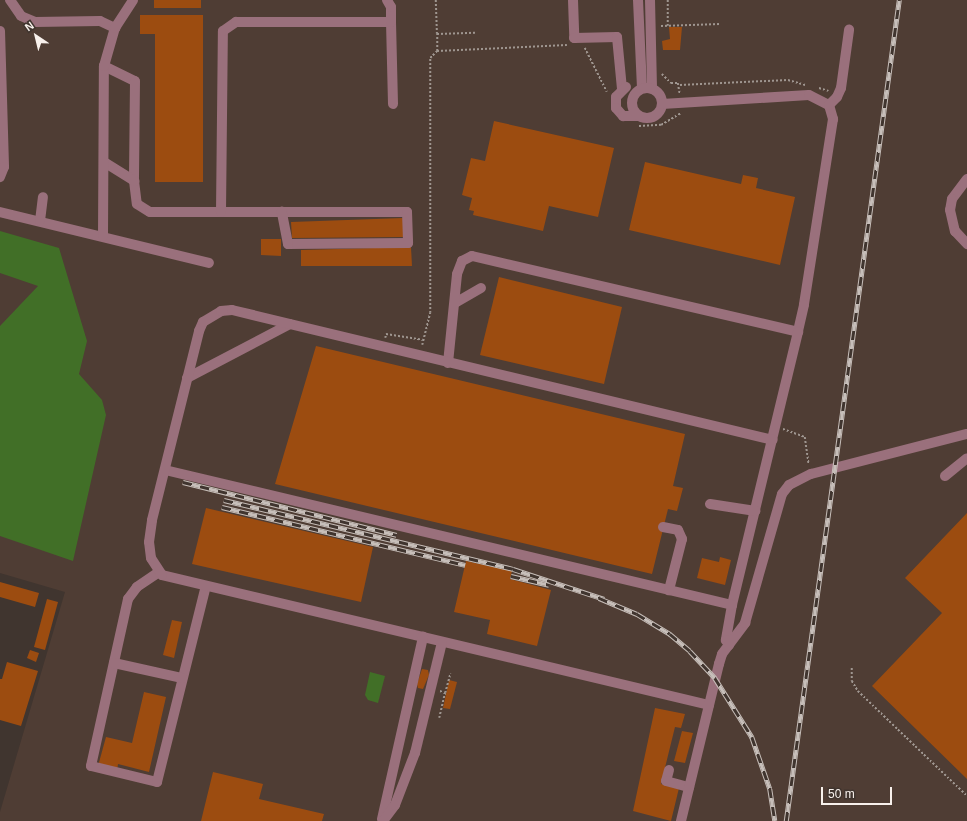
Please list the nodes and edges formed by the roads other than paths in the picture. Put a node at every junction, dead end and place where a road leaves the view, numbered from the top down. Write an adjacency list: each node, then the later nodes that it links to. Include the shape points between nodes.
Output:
1 (10, 0): 8 (lane, via 21,16 35,22 100,22)
2 (129, 0): 8 (lane)
3 (387, 0): 7 (lane, via 391,7)
4 (573, 0): 12 (lane, via 574,38 617,37)
5 (638, 0): 13 (lane)
6 (650, 0): 13 (lane)
7 (391, 22): 14 (lane); 24 (lane, via 236,22 223,31)
8 (115, 28): 11 (lane)
9 (849, 30): 16 (lane, via 841,88)
10 (0, 31): 19 (lane, via 4,167)
11 (104, 66): 18 (lane); 21 (lane, via 135,81)
12 (622, 89): 13 (lane); 17 (lane, via 615,103 618,112 628,117)
13 (644, 89): 15 (lane, via 660,95); 17 (lane, via 631,103)
14 (393, 104)
15 (662, 104): 16 (lane, via 809,95); 17 (lane, via 654,117)
16 (829, 105): 33 (lane, via 833,119)
17 (638, 116)
18 (104, 162): 21 (lane); 27 (lane)
19 (0, 177)
20 (967, 179): 28 (lane, via 952,199 950,210 955,231)
21 (134, 181): 24 (lane, via 137,204 150,212)
22 (43, 197): 26 (lane)
23 (0, 212): 26 (lane)
24 (222, 212): 25 (lane)
25 (282, 212): 25 (lane, via 288,244 408,243 407,212)
26 (40, 221): 27 (lane)
27 (103, 236): 29 (lane)
28 (967, 244)
29 (209, 263)
30 (481, 288): 31 (lane)
31 (455, 303): 33 (lane, via 457,274 462,261 472,256); 34 (lane)
32 (290, 324): 34 (lane); 35 (lane); 35 (lane, via 232,310 213,315 203,322 198,331)
33 (798, 332): 37 (lane)
34 (448, 363): 37 (lane)
35 (187, 378): 39 (lane)
36 (967, 434): 50 (lane, via 811,474 789,485 778,504 744,623)
37 (773, 440): 42 (lane)
38 (967, 458): 40 (lane)
39 (164, 470): 44 (lane, via 149,542 151,558); 46 (lane)
40 (945, 476)
41 (710, 504): 42 (lane)
42 (755, 512): 47 (lane)
43 (663, 527): 46 (lane, via 678,530 682,539)
44 (159, 572): 45 (lane, via 162,575); 51 (lane, via 137,587 128,599)
45 (206, 586): 48 (lane); 52 (lane)
46 (669, 590): 47 (lane)
47 (732, 605): 50 (lane, via 726,640)
48 (423, 637): 49 (lane); 55 (lane)
49 (442, 642): 53 (lane); 54 (lane)
50 (728, 645): 53 (lane, via 719,664)
51 (114, 663): 52 (lane); 52 (lane, via 91,766 157,782)
52 (182, 678)
53 (709, 705): 57 (lane)
54 (426, 715): 55 (lane); 58 (lane, via 395,805)
55 (407, 717): 58 (lane)
56 (669, 770): 57 (lane, via 666,781)
57 (689, 787): 59 (lane)
58 (382, 821)
59 (681, 821)

